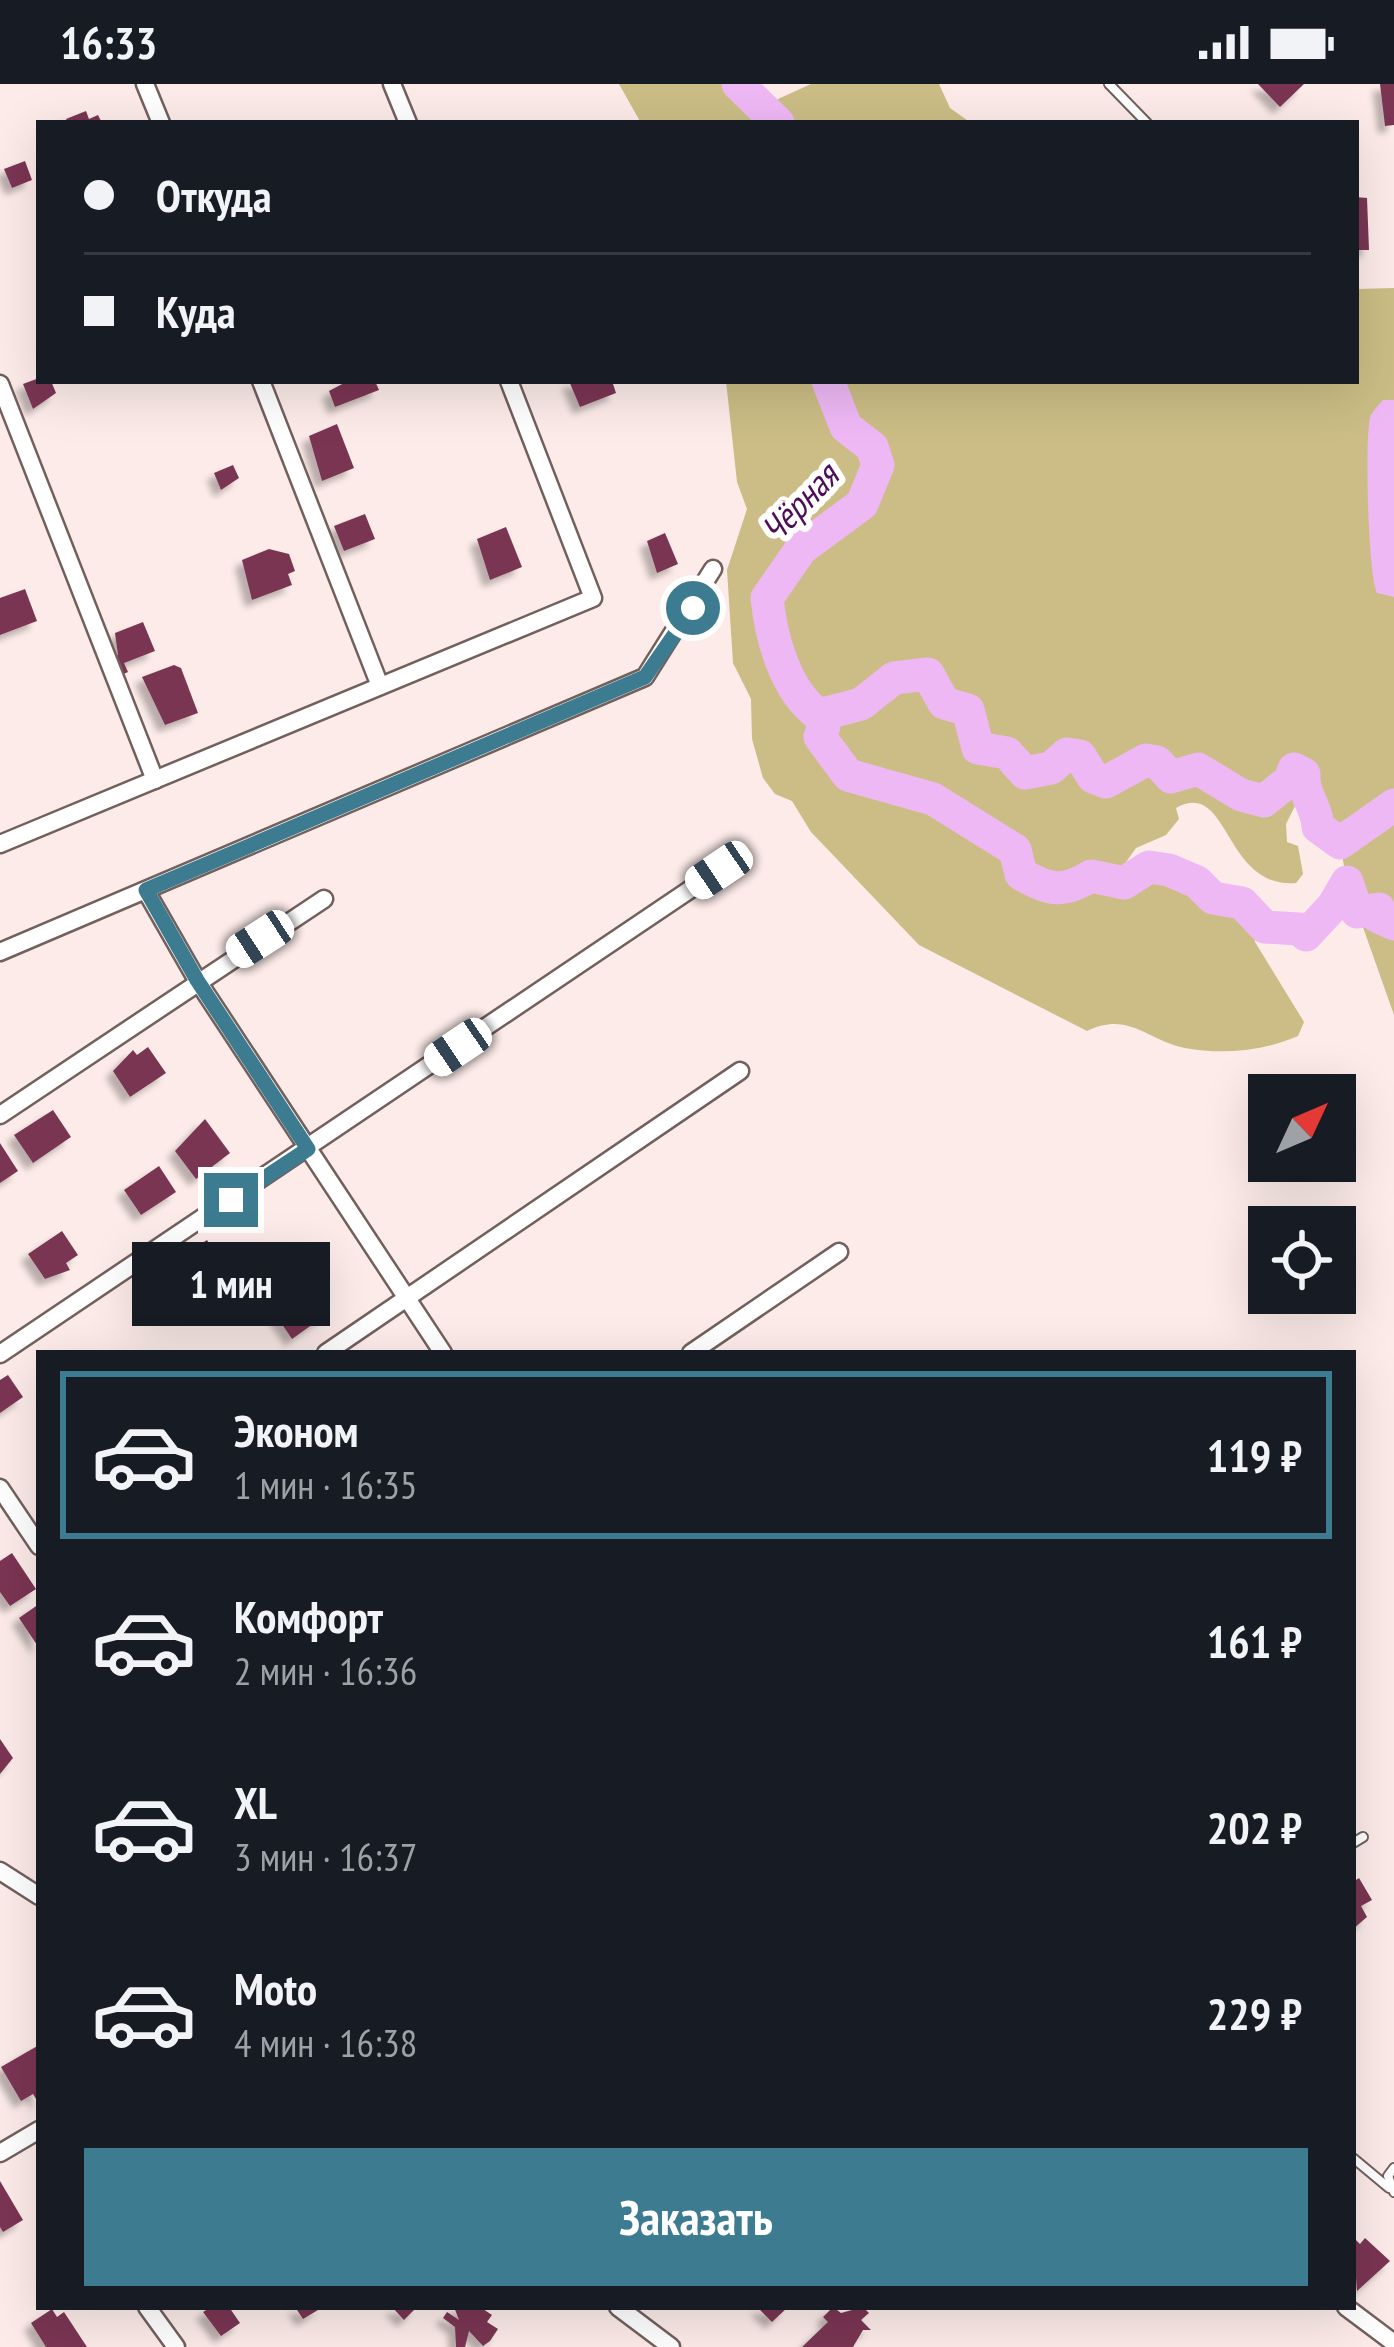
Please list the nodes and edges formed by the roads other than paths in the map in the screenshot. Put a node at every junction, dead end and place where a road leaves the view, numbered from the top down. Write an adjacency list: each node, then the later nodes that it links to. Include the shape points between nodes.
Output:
1 (146, 84): 4 (street)
2 (392, 84): 5 (street)
3 (1109, 84): 6 (lane)
4 (160, 120)
5 (407, 120)
6 (1144, 120)
7 (0, 384): 12 (street)
8 (262, 384): 11 (street)
9 (509, 384): 11 (street, via 593,598)
10 (713, 569): 15 (street, via 645,677)
11 (380, 686): 12 (street)
12 (155, 780): 13 (street)
13 (0, 844)
14 (719, 870): 21 (street)
15 (146, 890): 17 (street); 18 (street)
16 (324, 898): 18 (street)
17 (0, 952)
18 (197, 980): 20 (street); 21 (street)
19 (740, 1071): 23 (street)
20 (0, 1115)
21 (308, 1149): 23 (street); 27 (street)
22 (839, 1252): 26 (street)
23 (406, 1298): 24 (street); 25 (street)
24 (330, 1350)
25 (441, 1350)
26 (695, 1350)
27 (0, 1354)
28 (0, 1489): 29 (street)
29 (36, 1542)
30 (1363, 1837): 31 (lane)
31 (1356, 1841)
32 (1, 1872): 33 (street)
33 (36, 1894)
34 (36, 2132): 35 (street)
35 (0, 2153)
36 (1356, 2161): 38 (lane)
37 (1394, 2168): 38 (lane)
38 (1391, 2190)
39 (149, 2310): 43 (street)
40 (622, 2310): 44 (street)
41 (1350, 2310): 42 (street)
42 (1394, 2343)
43 (176, 2347)
44 (671, 2347)

